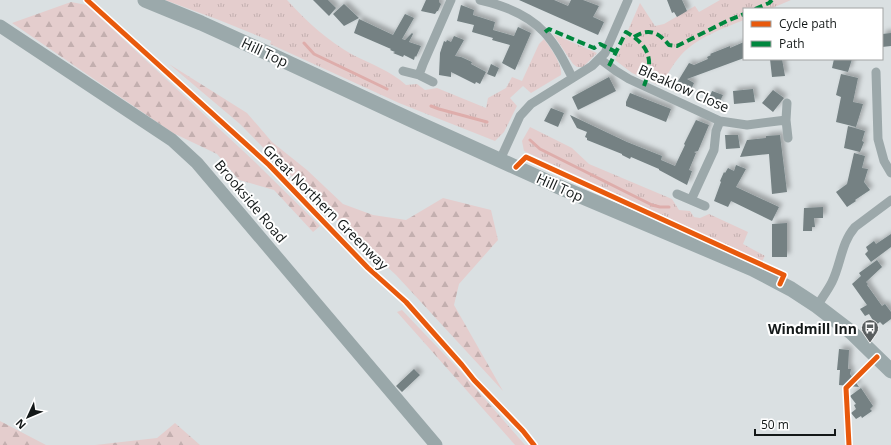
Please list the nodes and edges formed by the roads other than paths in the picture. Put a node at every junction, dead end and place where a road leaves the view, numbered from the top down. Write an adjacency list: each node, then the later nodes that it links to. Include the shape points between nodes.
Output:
1 (145, 0): 16 (main road, Hill Top)
2 (451, 0): 9 (street)
3 (480, 0): 10 (street, via 523,16 538,26 556,47)
4 (628, 0): 6 (street, via 608,48)
5 (0, 26): 24 (street, Brookside Road, via 172,140 197,163)
6 (600, 59): 10 (street); 14 (street, Bleaklow Close, via 629,79)
7 (403, 71): 9 (street)
8 (876, 72): 17 (street, via 878,139 884,161)
9 (419, 75): 11 (street)
10 (572, 77): 16 (street, via 531,104 520,116)
11 (434, 82)
12 (787, 103): 13 (street)
13 (786, 120): 14 (street, Bleaklow Close, via 747,125); 15 (street)
14 (720, 121): 19 (street, via 714,150)
15 (788, 138)
16 (500, 160): 22 (main road, Hill Top, via 753,269)
17 (891, 173)
18 (677, 194): 19 (street)
19 (691, 200): 21 (street)
20 (891, 200): 22 (street, via 851,232 832,282)
21 (705, 206)
22 (817, 306): 23 (main road, Hill Top, via 851,332)
23 (891, 371)
24 (436, 445)

